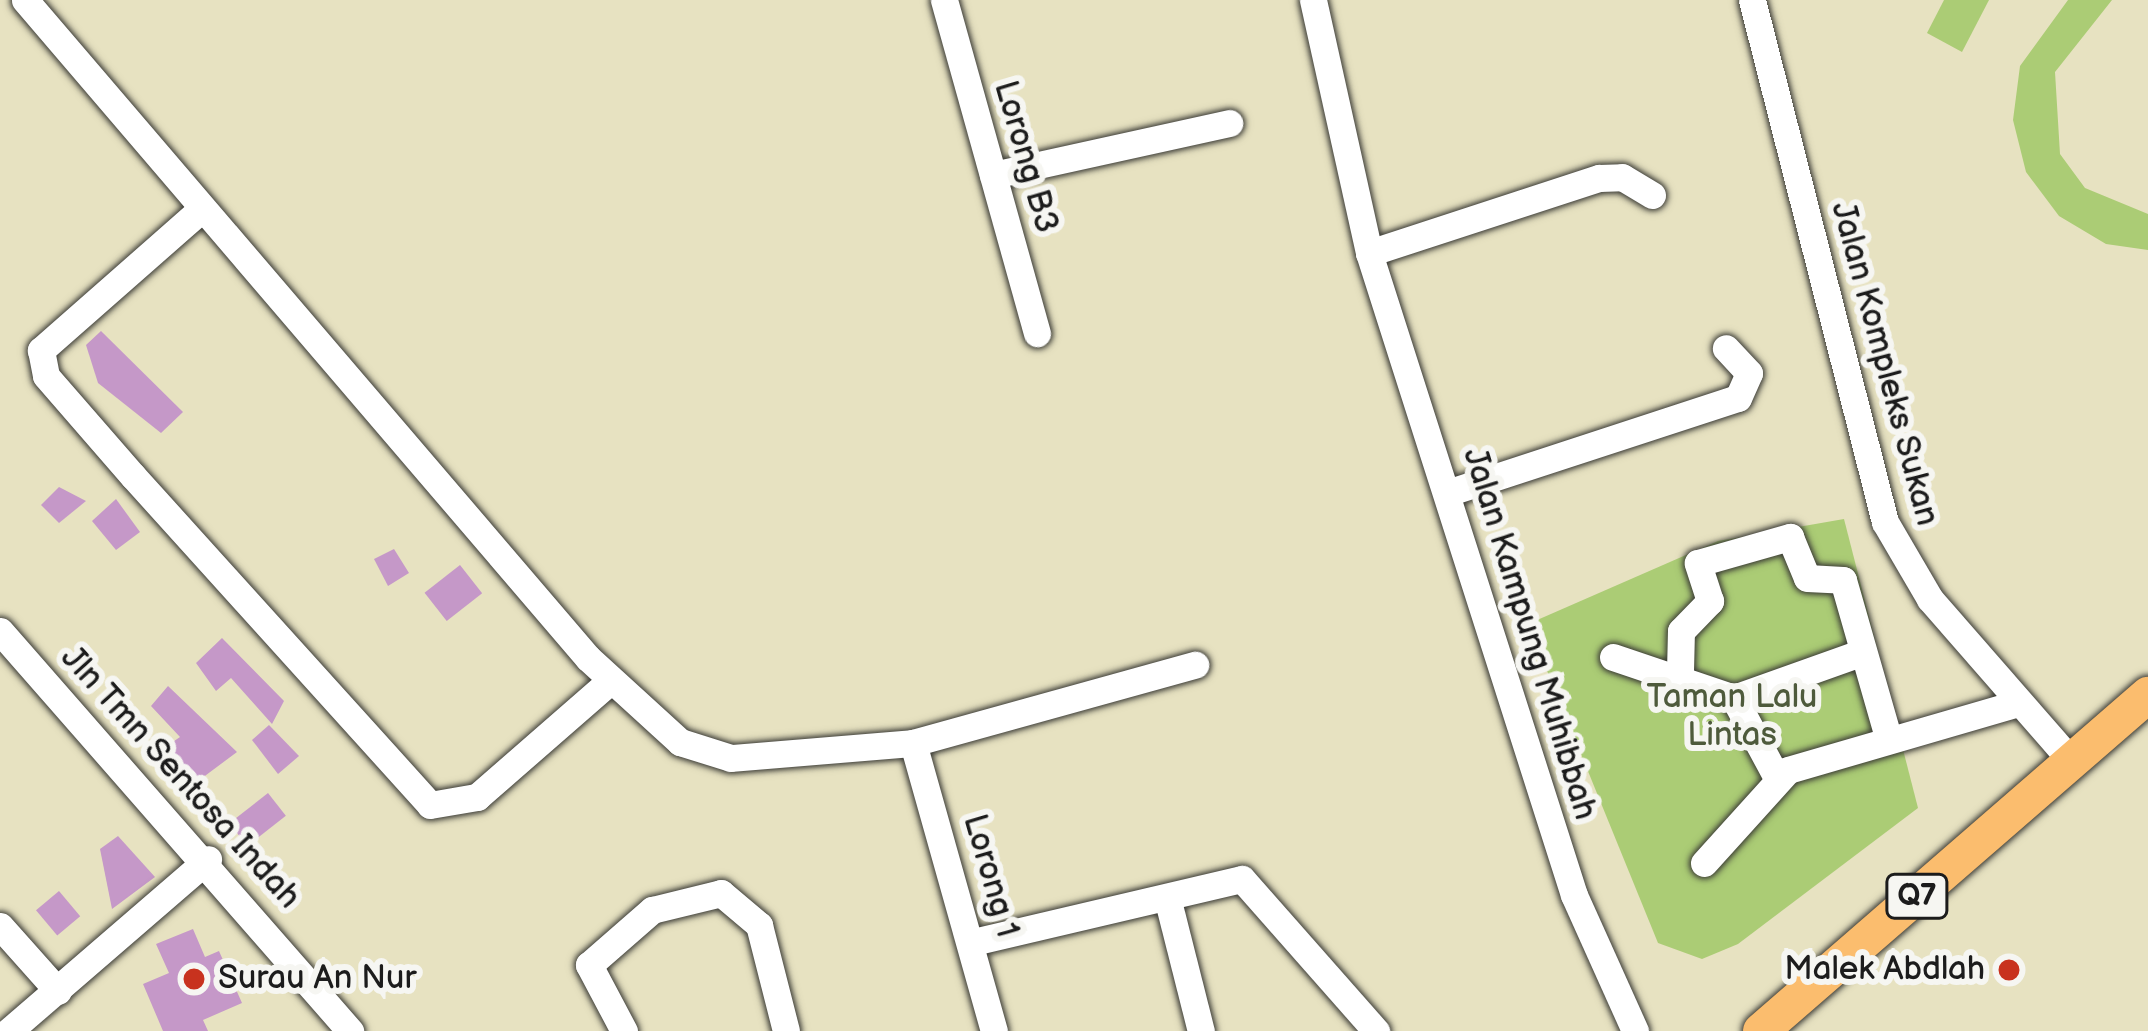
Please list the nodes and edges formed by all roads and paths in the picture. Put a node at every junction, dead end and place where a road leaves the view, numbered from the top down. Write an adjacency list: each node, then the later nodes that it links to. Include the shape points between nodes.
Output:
1 (25, 0): 8 (street)
2 (1313, 0): 9 (street, Jalan Kampung Muhibbah)
3 (1752, 0): 21 (street, Jalan Kompleks Sukan, via 1885,522 1930,599)
4 (952, 2): 6 (street, Lorong B3)
5 (1228, 123): 6 (street)
6 (993, 175): 10 (street, Lorong B3)
7 (1652, 195): 9 (street, via 1622,177 1599,178)
8 (197, 213): 18 (street); 18 (street, via 41,350 46,376 133,476 430,805 477,797)
9 (1370, 253): 12 (street, Jalan Kampung Muhibbah)
10 (1037, 333)
11 (1726, 348): 12 (street, via 1749,373 1738,398)
12 (1448, 493): 39 (street, Jalan Kampung Muhibbah, via 1574,895)
13 (0, 631): 26 (street, Jln Tmn Sentosa Indah)
14 (1863, 652): 17 (street, via 1841,577 1807,578 1787,536 1699,563 1710,603 1681,631); 20 (street); 22 (street)
15 (1613, 657): 17 (street)
16 (1195, 665): 23 (street)
17 (1680, 671): 20 (street)
18 (609, 682): 23 (street, via 680,742 731,758)
19 (2148, 695): 24 (main road, Q7)
20 (1734, 698): 25 (street)
21 (2015, 704): 22 (street); 24 (street, Jalan Kompleks Sukan)
22 (1889, 740): 25 (street)
23 (913, 743): 30 (street, Lorong 1)
24 (2072, 762): 40 (main road, Q7)
25 (1778, 778): 27 (street)
26 (208, 859): 31 (street); 33 (street, Jln Tmn Sentosa Indah)
27 (1704, 863)
28 (1168, 901): 30 (street); 37 (street); 38 (street, via 1242,879)
29 (0, 926): 31 (street)
30 (973, 942): 36 (street, Lorong 1)
31 (58, 991): 32 (street)
32 (9, 1031)
33 (350, 1031)
34 (624, 1031): 35 (street, via 590,965 652,910 721,893 759,925)
35 (786, 1031)
36 (994, 1031)
37 (1201, 1031)
38 (1376, 1031)
39 (1635, 1031)
40 (1761, 1031)

